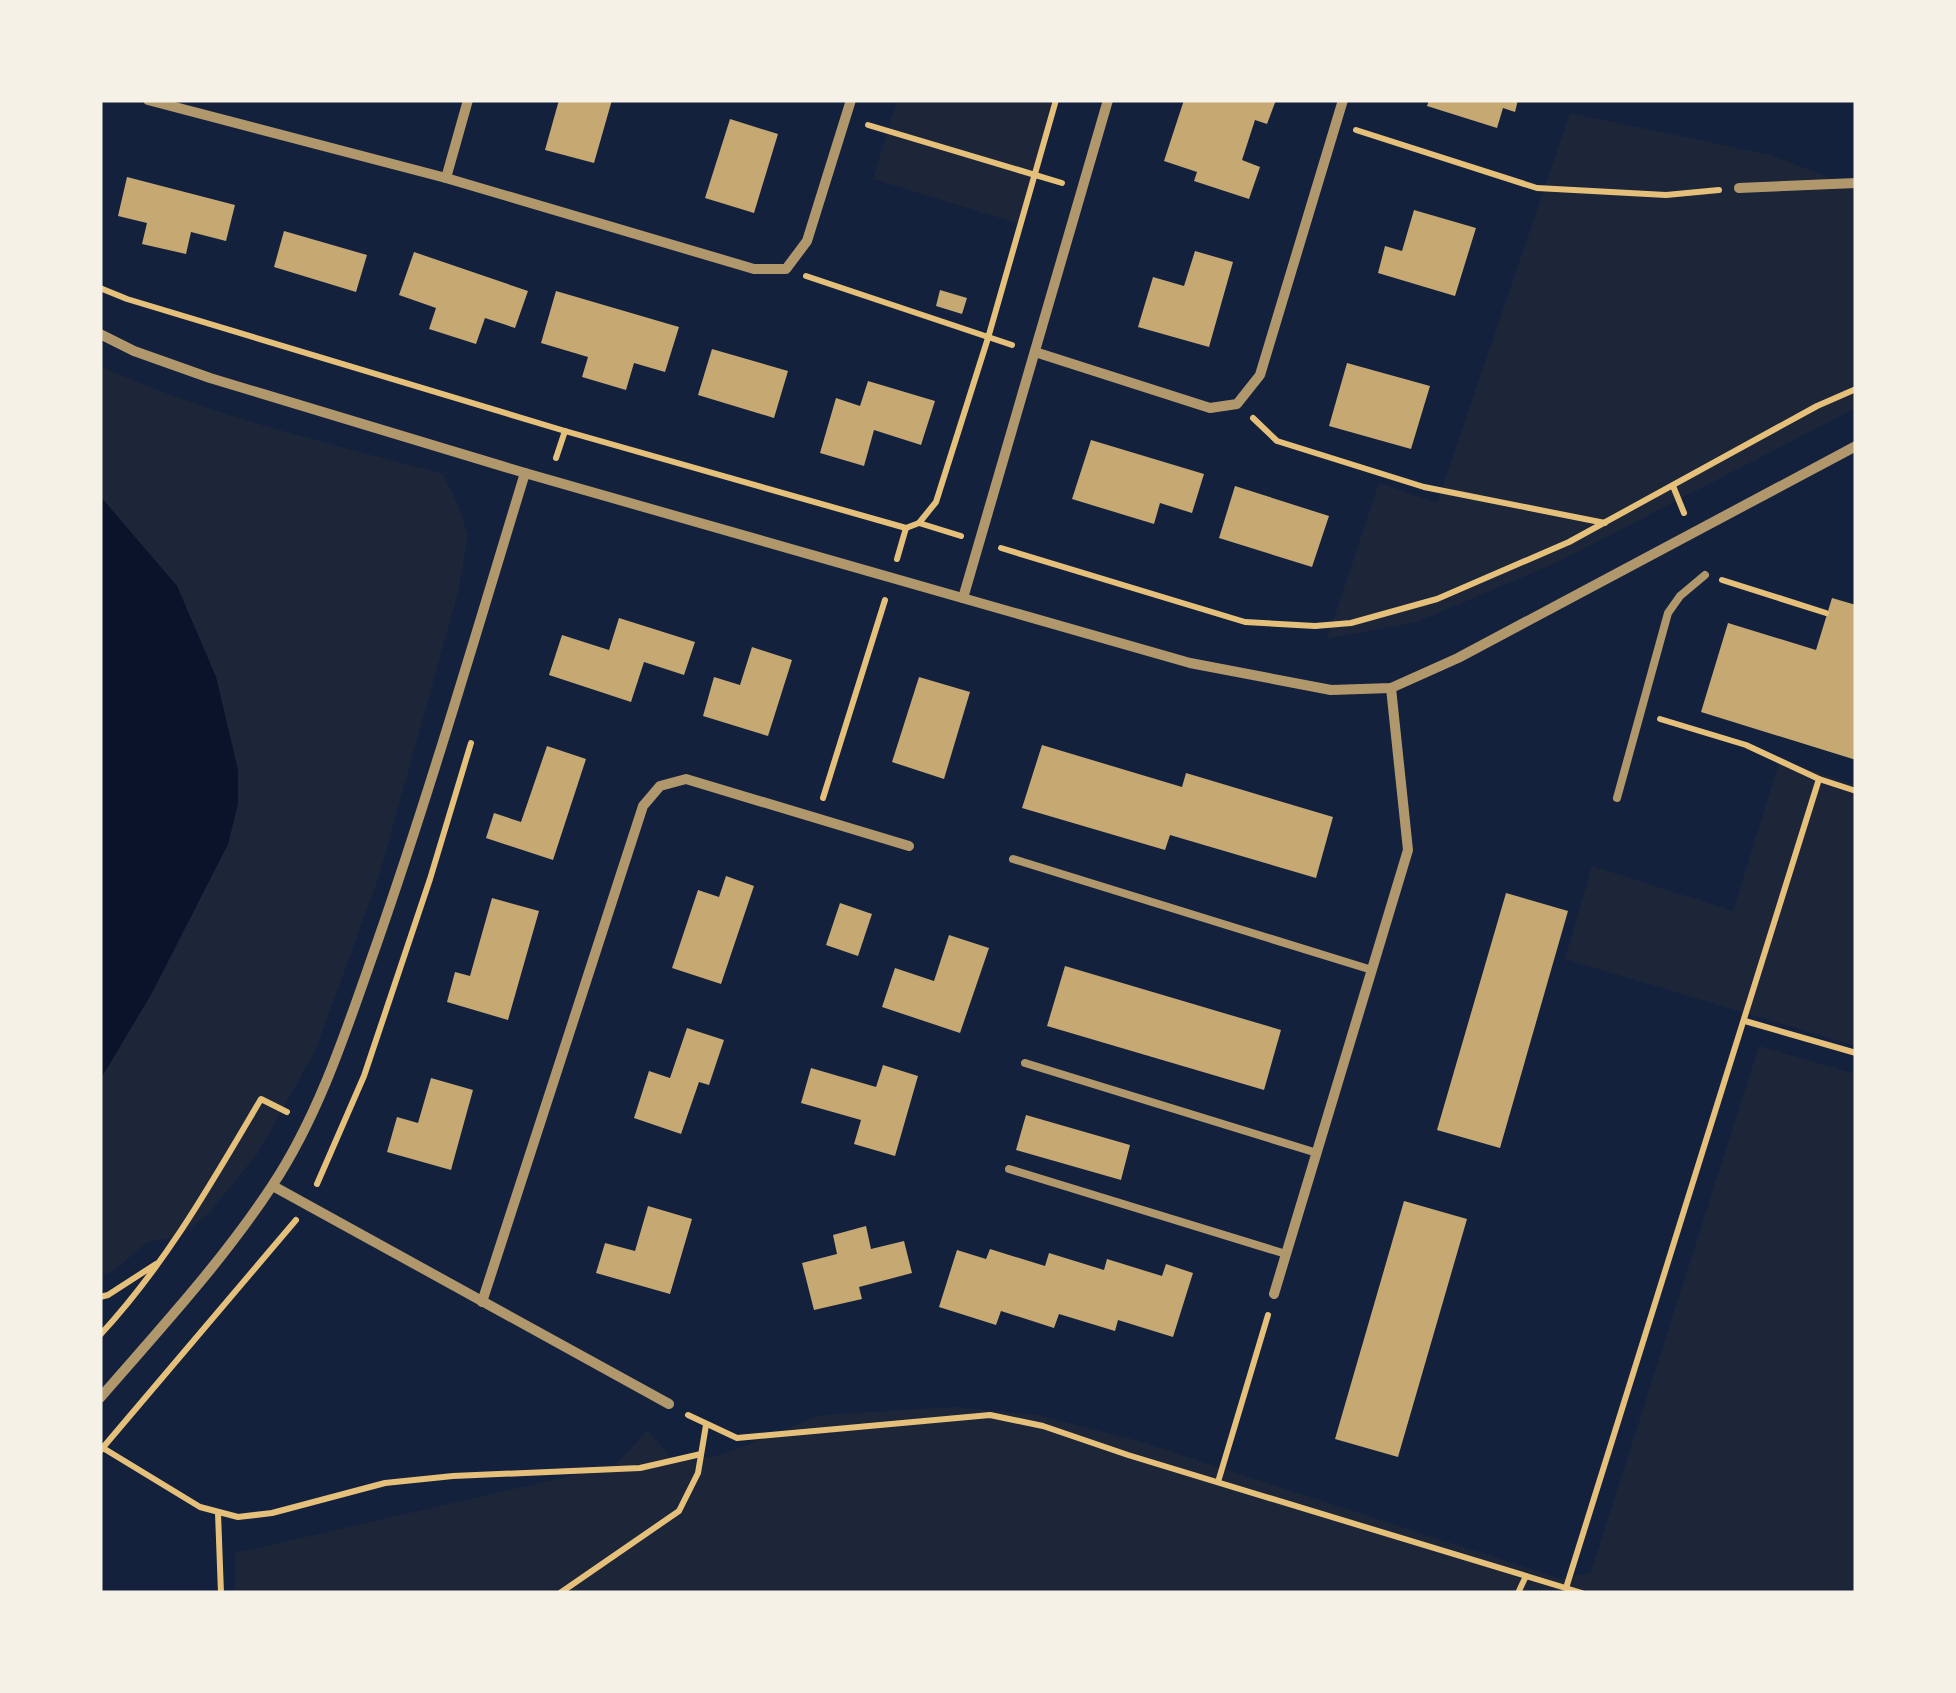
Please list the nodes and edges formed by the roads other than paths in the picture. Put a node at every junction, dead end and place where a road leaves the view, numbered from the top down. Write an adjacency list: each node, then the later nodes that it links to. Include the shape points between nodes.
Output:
1 (148, 100): 6 (street)
2 (468, 100): 6 (street)
3 (851, 100): 6 (street, via 807,242 786,270 754,268)
4 (1108, 100): 10 (street)
5 (1344, 100): 10 (street, via 1260,375 1237,404 1210,408)
6 (446, 178)
7 (1856, 183): 8 (street)
8 (1739, 188)
9 (100, 334): 12 (street, via 210,378)
10 (1035, 352): 14 (street)
11 (1856, 446): 15 (street)
12 (525, 473): 14 (street); 23 (street, via 352,1014 308,1122)
13 (1706, 575): 16 (lane, via 1668,613)
14 (963, 598): 15 (street, via 1279,682 1331,690)
15 (1391, 688): 19 (street, via 1408,850)
16 (1617, 798)
17 (909, 846): 26 (street, via 686,779 660,786 643,806)
18 (1013, 858): 19 (lane)
19 (1372, 970): 21 (street)
20 (1026, 1064): 21 (lane)
21 (1317, 1152): 24 (street)
22 (1009, 1169): 24 (lane)
23 (273, 1186): 26 (street); 27 (street)
24 (1286, 1254): 25 (street)
25 (1274, 1294)
26 (482, 1302): 28 (street)
27 (100, 1398)
28 (669, 1404)

